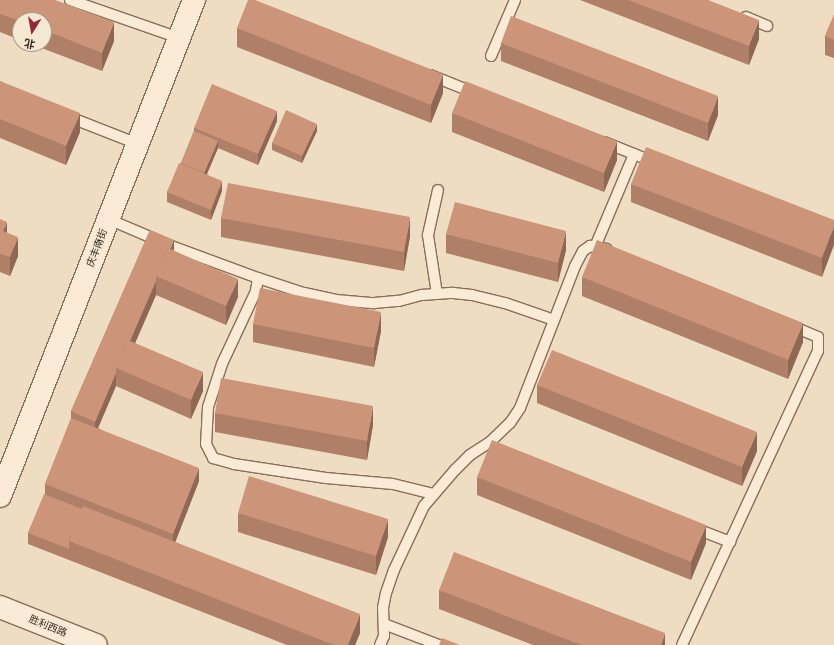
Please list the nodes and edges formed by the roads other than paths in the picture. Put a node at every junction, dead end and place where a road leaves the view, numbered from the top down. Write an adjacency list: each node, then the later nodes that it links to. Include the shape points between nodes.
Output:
1 (70, 0): 6 (lane)
2 (194, 0): 6 (street, 庆丰南街)
3 (515, 0): 7 (lane)
4 (739, 14): 5 (lane)
5 (767, 26)
6 (179, 38): 12 (street, 庆丰南街)
7 (491, 56)
8 (418, 70): 9 (lane)
9 (485, 96)
10 (58, 113): 12 (lane)
11 (596, 140): 13 (lane)
12 (138, 144): 16 (street, 庆丰南街)
13 (634, 154): 14 (lane); 17 (lane)
14 (663, 165)
15 (438, 190): 20 (lane, via 428,235)
16 (108, 219): 19 (lane, via 171,246); 26 (street, 庆丰南街)
17 (595, 247): 18 (lane, via 605,248); 21 (lane, via 590,246 583,251)
18 (619, 255)
19 (258, 278): 20 (lane, via 304,293 344,301 374,303); 25 (lane, via 256,291 222,364 208,407 206,444 213,458 234,464 326,478 393,484)
20 (437, 294): 21 (lane, via 453,293 488,298)
21 (554, 320): 23 (lane, via 520,408 510,423)
22 (781, 321): 28 (lane, via 818,337 818,351)
23 (484, 446): 24 (lane); 25 (lane, via 455,470)
24 (499, 452)
25 (433, 494): 30 (lane, via 424,506 394,570 383,608)
26 (0, 496)
27 (685, 524): 28 (lane)
28 (730, 542): 34 (lane)
29 (0, 608): 31 (street, 胜利西路)
30 (384, 624): 32 (lane, via 384,636); 33 (lane)
31 (96, 645)
32 (380, 645)
33 (439, 645)
34 (682, 645)

